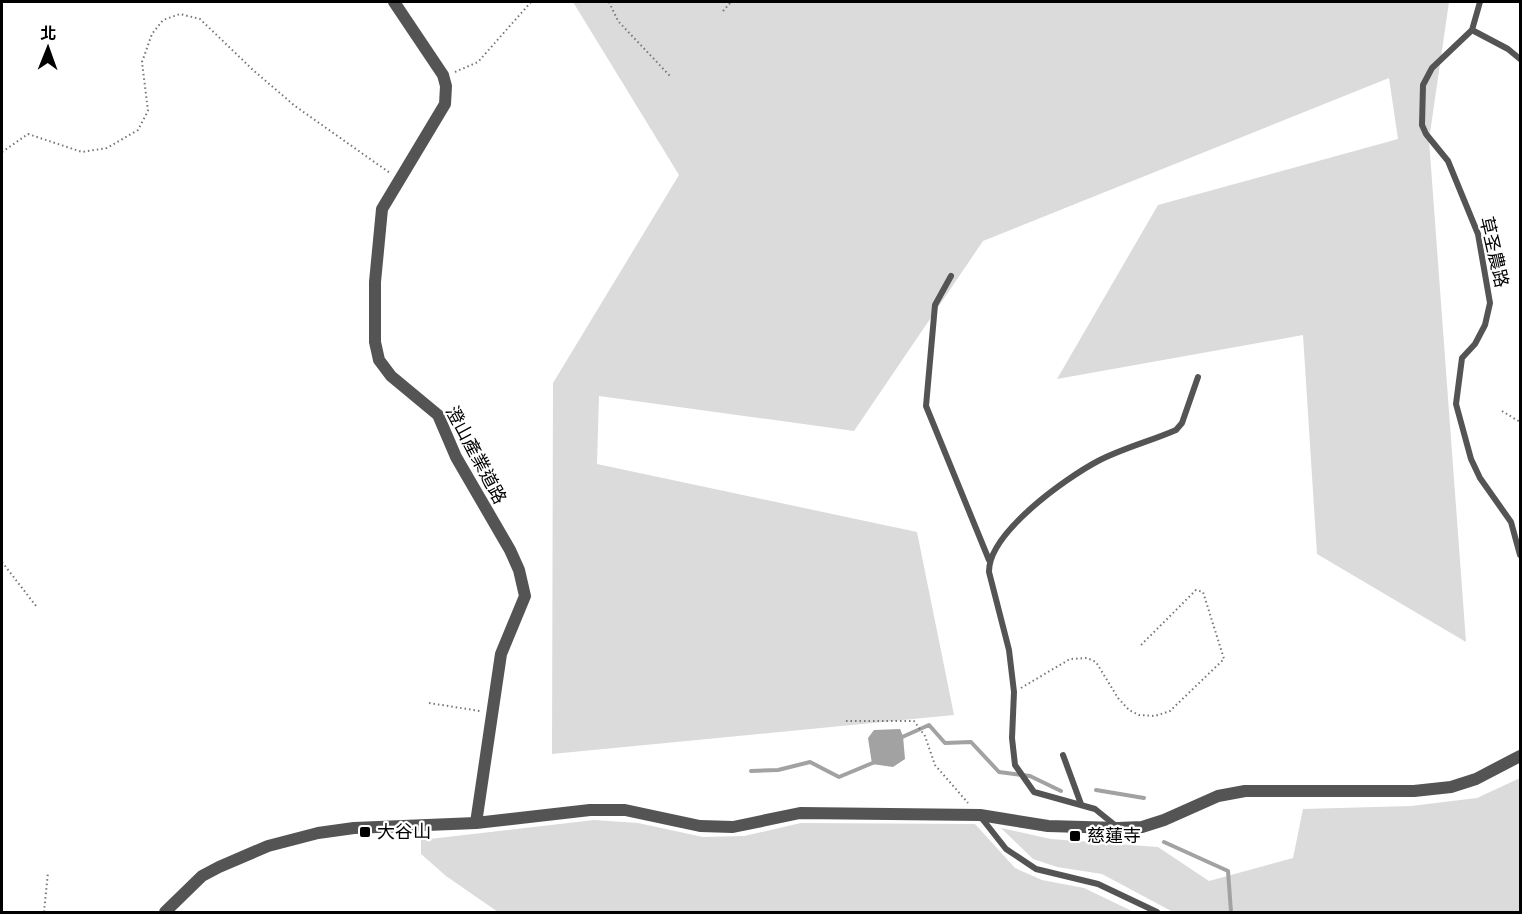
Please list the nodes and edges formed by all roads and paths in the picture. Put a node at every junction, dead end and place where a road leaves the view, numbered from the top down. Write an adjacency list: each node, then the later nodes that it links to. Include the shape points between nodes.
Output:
1 (394, 2): 9 (street)
2 (531, 2): 9 (path, via 478,62)
3 (610, 2): 10 (path, via 618,21)
4 (731, 2): 6 (path)
5 (1480, 2): 7 (lane)
6 (723, 11)
7 (1472, 30): 8 (lane); 17 (lane, 草圣農路, via 1432,68 1423,85 1422,124 1448,160 1478,234 1490,303 1485,325 1462,358 1456,405 1471,459 1511,522)
8 (1521, 59)
9 (443, 75): 12 (street, 澄山產業道路, via 445,104)
10 (670, 76)
11 (2, 152): 12 (path, via 28,134 82,152 107,148 138,130 148,111 142,62 152,34 163,20 180,14 200,19 295,106)
12 (398, 179): 24 (street, 澄山產業道路, via 380,221 375,292 379,360 391,376 438,415 456,457 510,550 525,596 501,654)
13 (951, 276): 18 (lane, via 935,305 926,406)
14 (1198, 378): 18 (lane, via 1176,430 1099,460 1055,488 1011,528)
15 (1502, 411): 16 (path)
16 (1521, 422)
17 (1521, 555)
18 (989, 560): 22 (lane)
19 (2, 562): 20 (path)
20 (36, 606)
21 (1140, 645): 22 (path, via 1196,590 1203,592 1224,659 1170,711 1155,716 1129,710 1096,662 1087,658 1070,659)
22 (1014, 692): 28 (lane, via 1014,765 1034,792)
23 (429, 703): 24 (path)
24 (492, 712): 30 (street, 澄山產業道路)
25 (846, 721): 29 (path, via 914,721 925,735 935,765)
26 (1063, 754): 28 (lane)
27 (1521, 756): 31 (street, via 1451,787 1414,791 1245,791 1218,796 1142,827)
28 (1081, 804): 31 (lane, via 1095,809)
29 (980, 815): 30 (street, via 800,813 733,827 700,826 625,810 590,810); 31 (street, via 1048,826); 35 (lane, via 1006,849 1036,869 1098,884)
30 (476, 823): 34 (street, via 354,828 268,846 202,876)
31 (1118, 828)
32 (48, 872): 33 (path)
33 (44, 912)
34 (165, 912)
35 (1157, 912)

